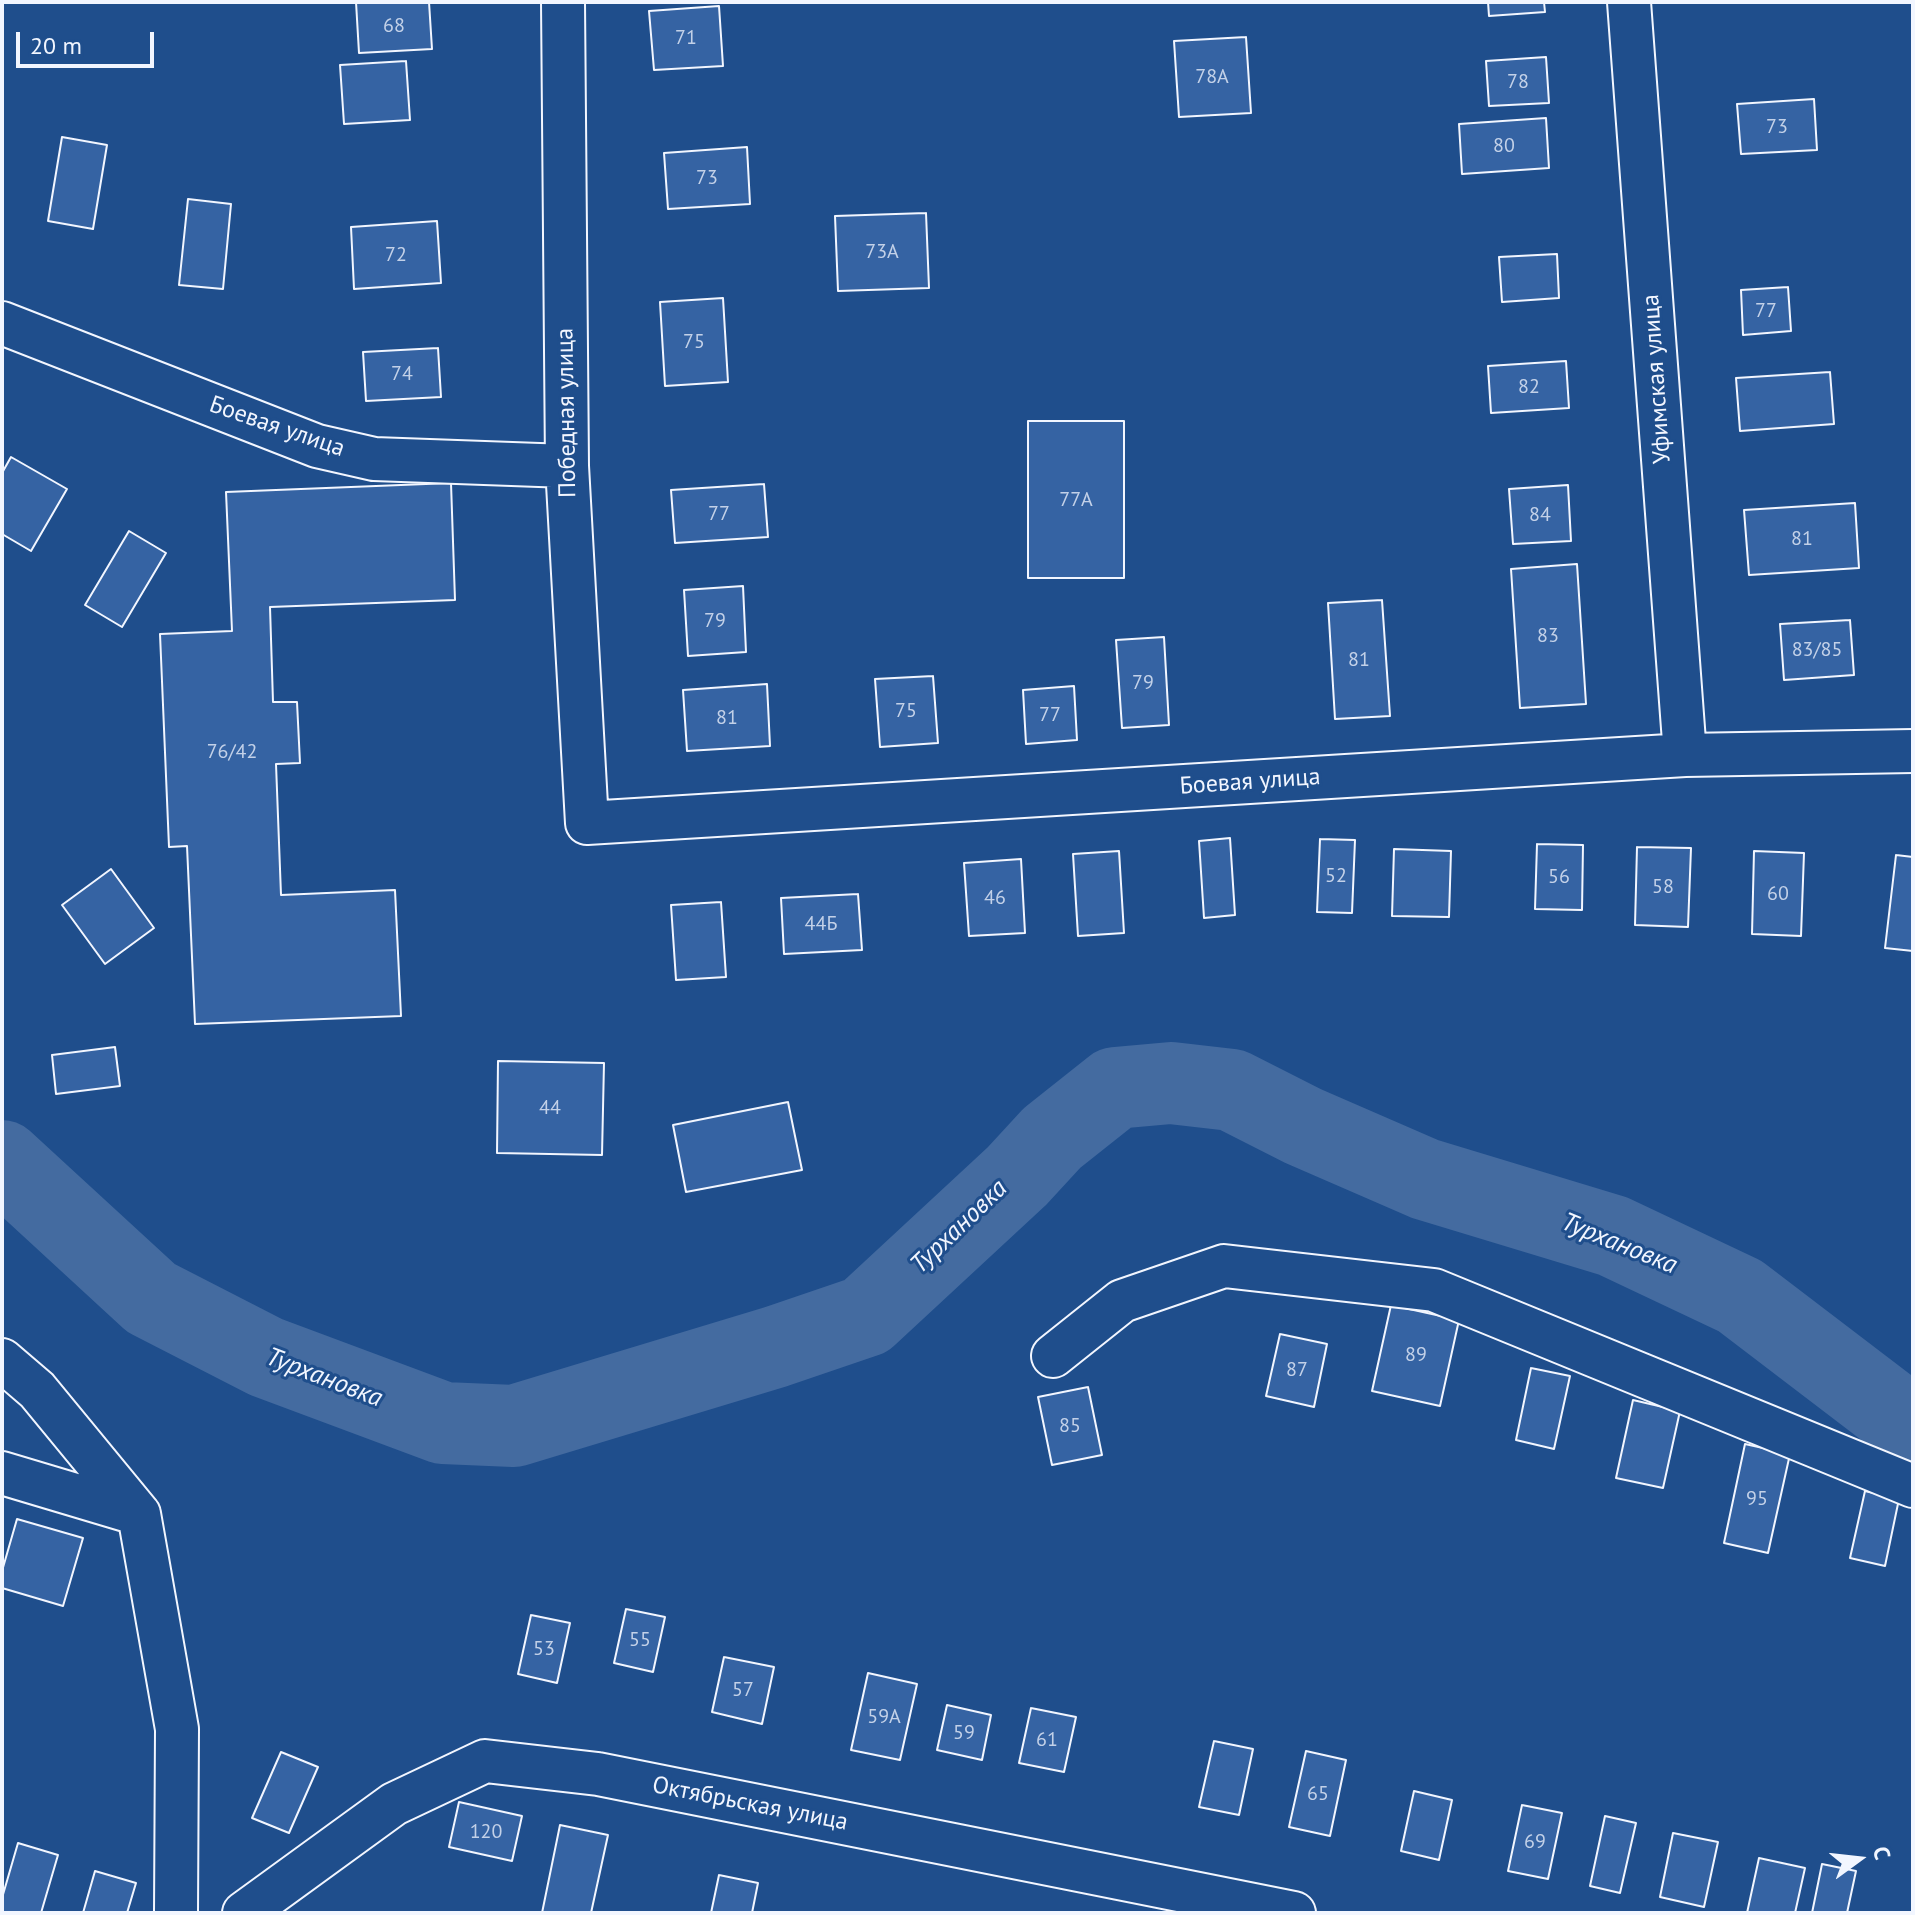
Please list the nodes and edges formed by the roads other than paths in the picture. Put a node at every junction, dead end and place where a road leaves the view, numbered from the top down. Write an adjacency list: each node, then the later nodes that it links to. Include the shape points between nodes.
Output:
1 (563, 2): 4 (street, Победная улица)
2 (1629, 2): 6 (street, Уфимская улица)
3 (2, 323): 4 (street, Боевая улица, via 317,446 374,459)
4 (567, 466): 7 (street, Победная улица)
5 (1913, 751): 6 (street, Боевая улица)
6 (1685, 755): 7 (street, Боевая улица)
7 (587, 823)
8 (1053, 1356): 11 (street, via 1122,1301 1224,1266 1434,1290)
9 (2, 1360): 12 (street, via 37,1390)
10 (2, 1473): 12 (street)
11 (1913, 1486)
12 (139, 1514): 13 (street, via 177,1729)
13 (176, 1913)
14 (244, 1913): 15 (street, Октябрьская улица, via 394,1804 485,1761 598,1774)
15 (1294, 1913)

